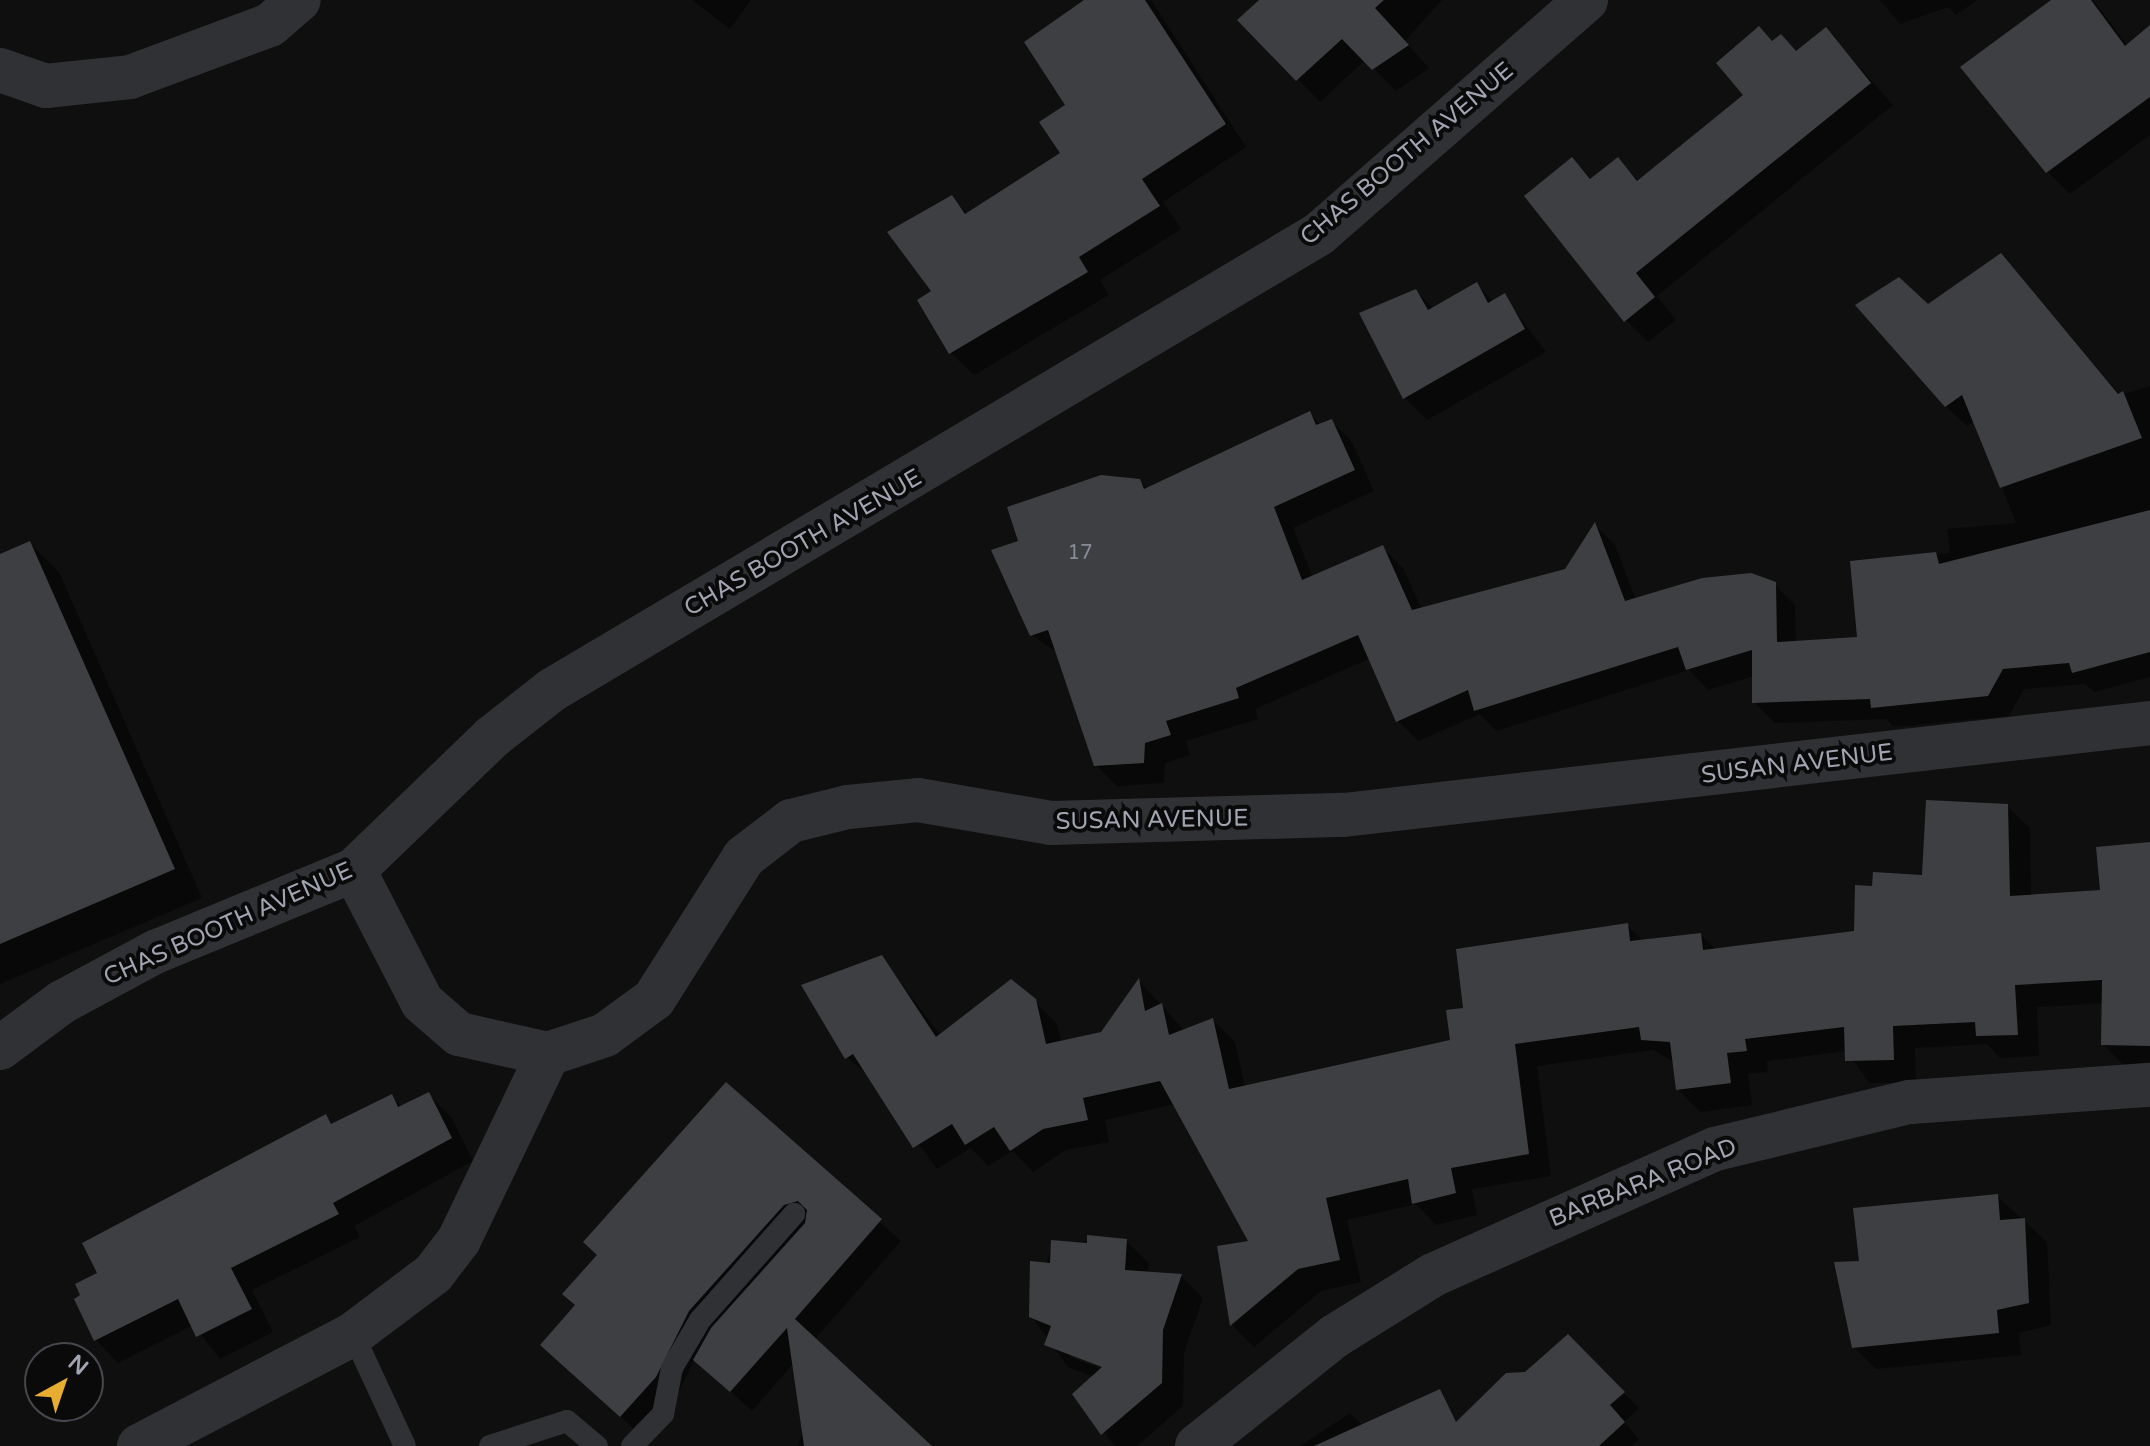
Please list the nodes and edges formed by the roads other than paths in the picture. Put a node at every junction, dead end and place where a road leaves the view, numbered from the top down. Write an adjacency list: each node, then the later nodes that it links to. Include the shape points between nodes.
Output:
1 (299, 0): 3 (street, via 270,25 130,77 46,86)
2 (1586, 0): 5 (street, CHAS BOOTH AVENUE, via 1319,234 552,690 492,737)
3 (0, 70)
4 (2150, 723): 7 (street, SUSAN AVENUE, via 1344,815 1051,823 918,800 848,807 791,821 744,857 654,999 605,1035)
5 (354, 870): 6 (street, CHAS BOOTH AVENUE, via 155,952 62,1002); 7 (street, via 422,1002 459,1034)
6 (0, 1048)
7 (548, 1054): 10 (street, via 459,1240 433,1274)
8 (2150, 1085): 16 (street, BARBARA ROAD, via 1910,1102 1715,1149 1433,1275 1335,1336)
9 (794, 1214): 15 (lane, via 700,1320 672,1368 663,1414)
10 (353, 1334): 11 (street); 12 (lane)
11 (139, 1446)
12 (405, 1446)
13 (490, 1446): 14 (lane, via 567,1421)
14 (597, 1446)
15 (632, 1446)
16 (1197, 1446)

